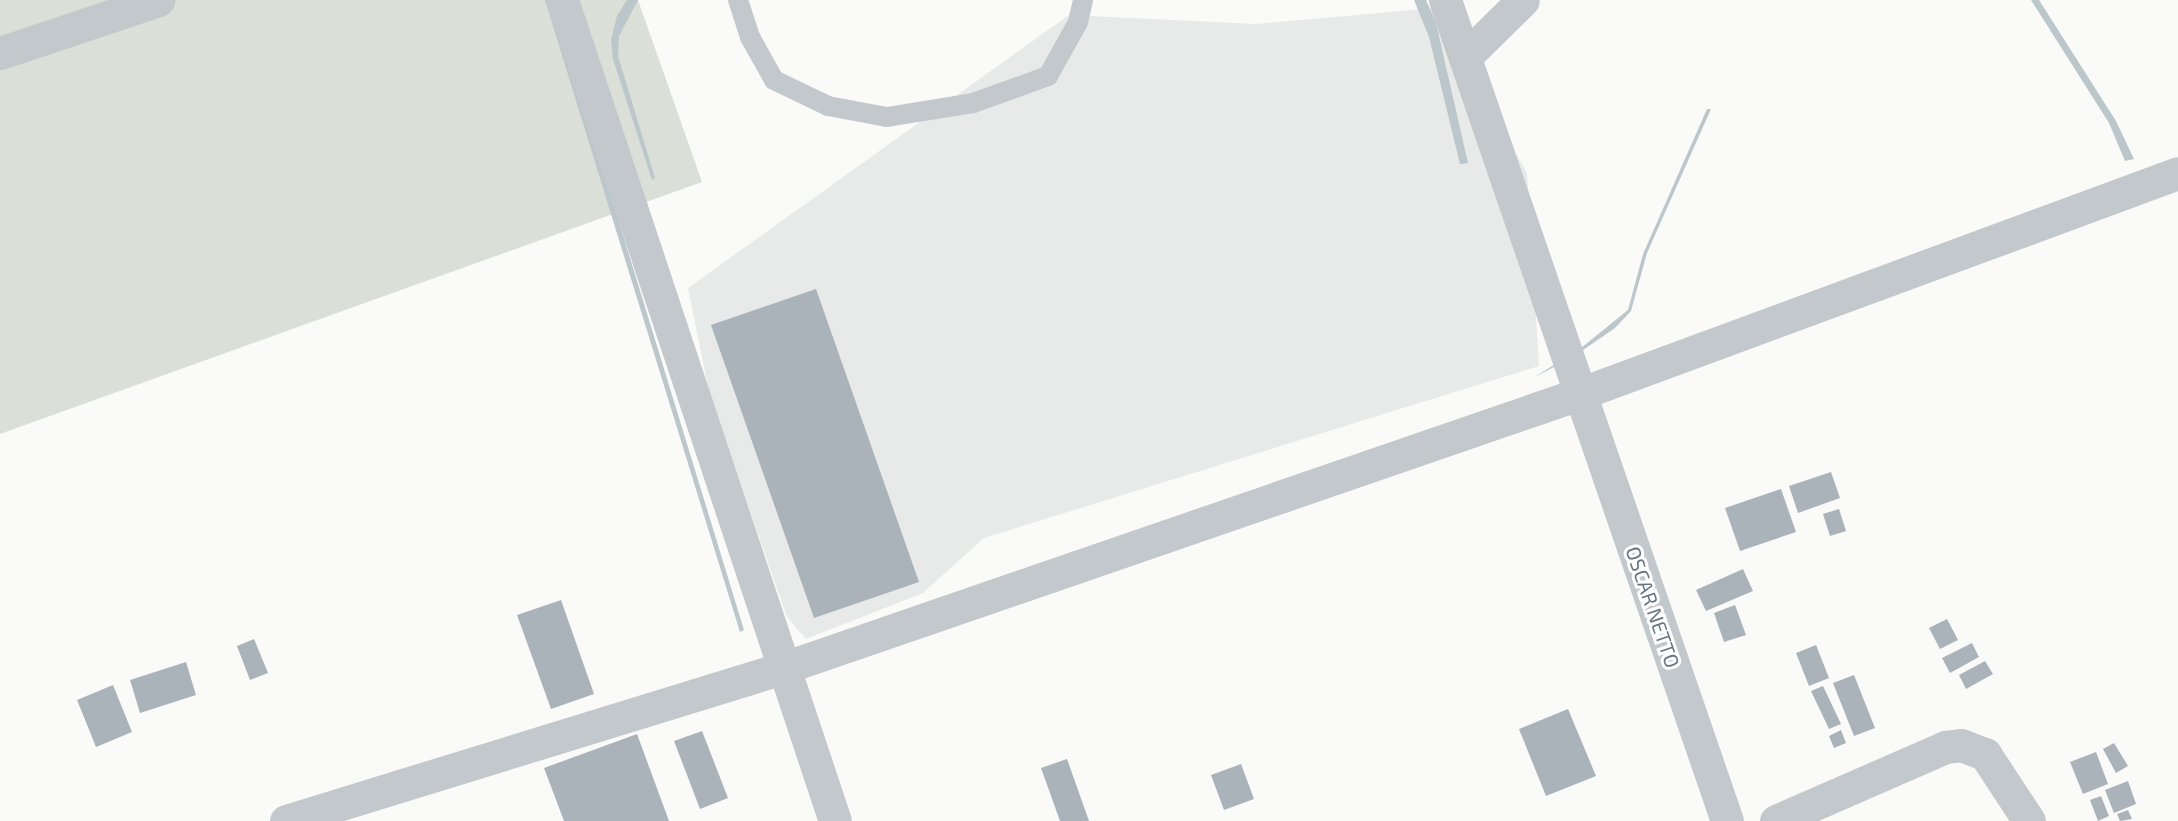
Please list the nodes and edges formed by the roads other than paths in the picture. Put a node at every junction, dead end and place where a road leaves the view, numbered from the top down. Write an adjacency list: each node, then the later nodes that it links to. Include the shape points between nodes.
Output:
1 (158, 0): 7 (street)
2 (562, 0): 11 (street)
3 (738, 0): 4 (lane, via 750,37 774,80 828,106 887,117 973,103 1048,76 1078,22)
4 (1083, 0)
5 (1445, 0): 8 (street, OSCAR NETTO)
6 (1523, 0): 8 (street)
7 (0, 53)
8 (1465, 57): 10 (street, OSCAR NETTO)
9 (2178, 173): 10 (street)
10 (1579, 394): 11 (street); 14 (street, OSCAR NETTO)
11 (786, 667): 12 (street); 13 (street)
12 (286, 821)
13 (835, 821)
14 (1727, 821)
15 (1776, 821): 16 (street, via 1945,747 1961,745 1985,754)
16 (2028, 821)

